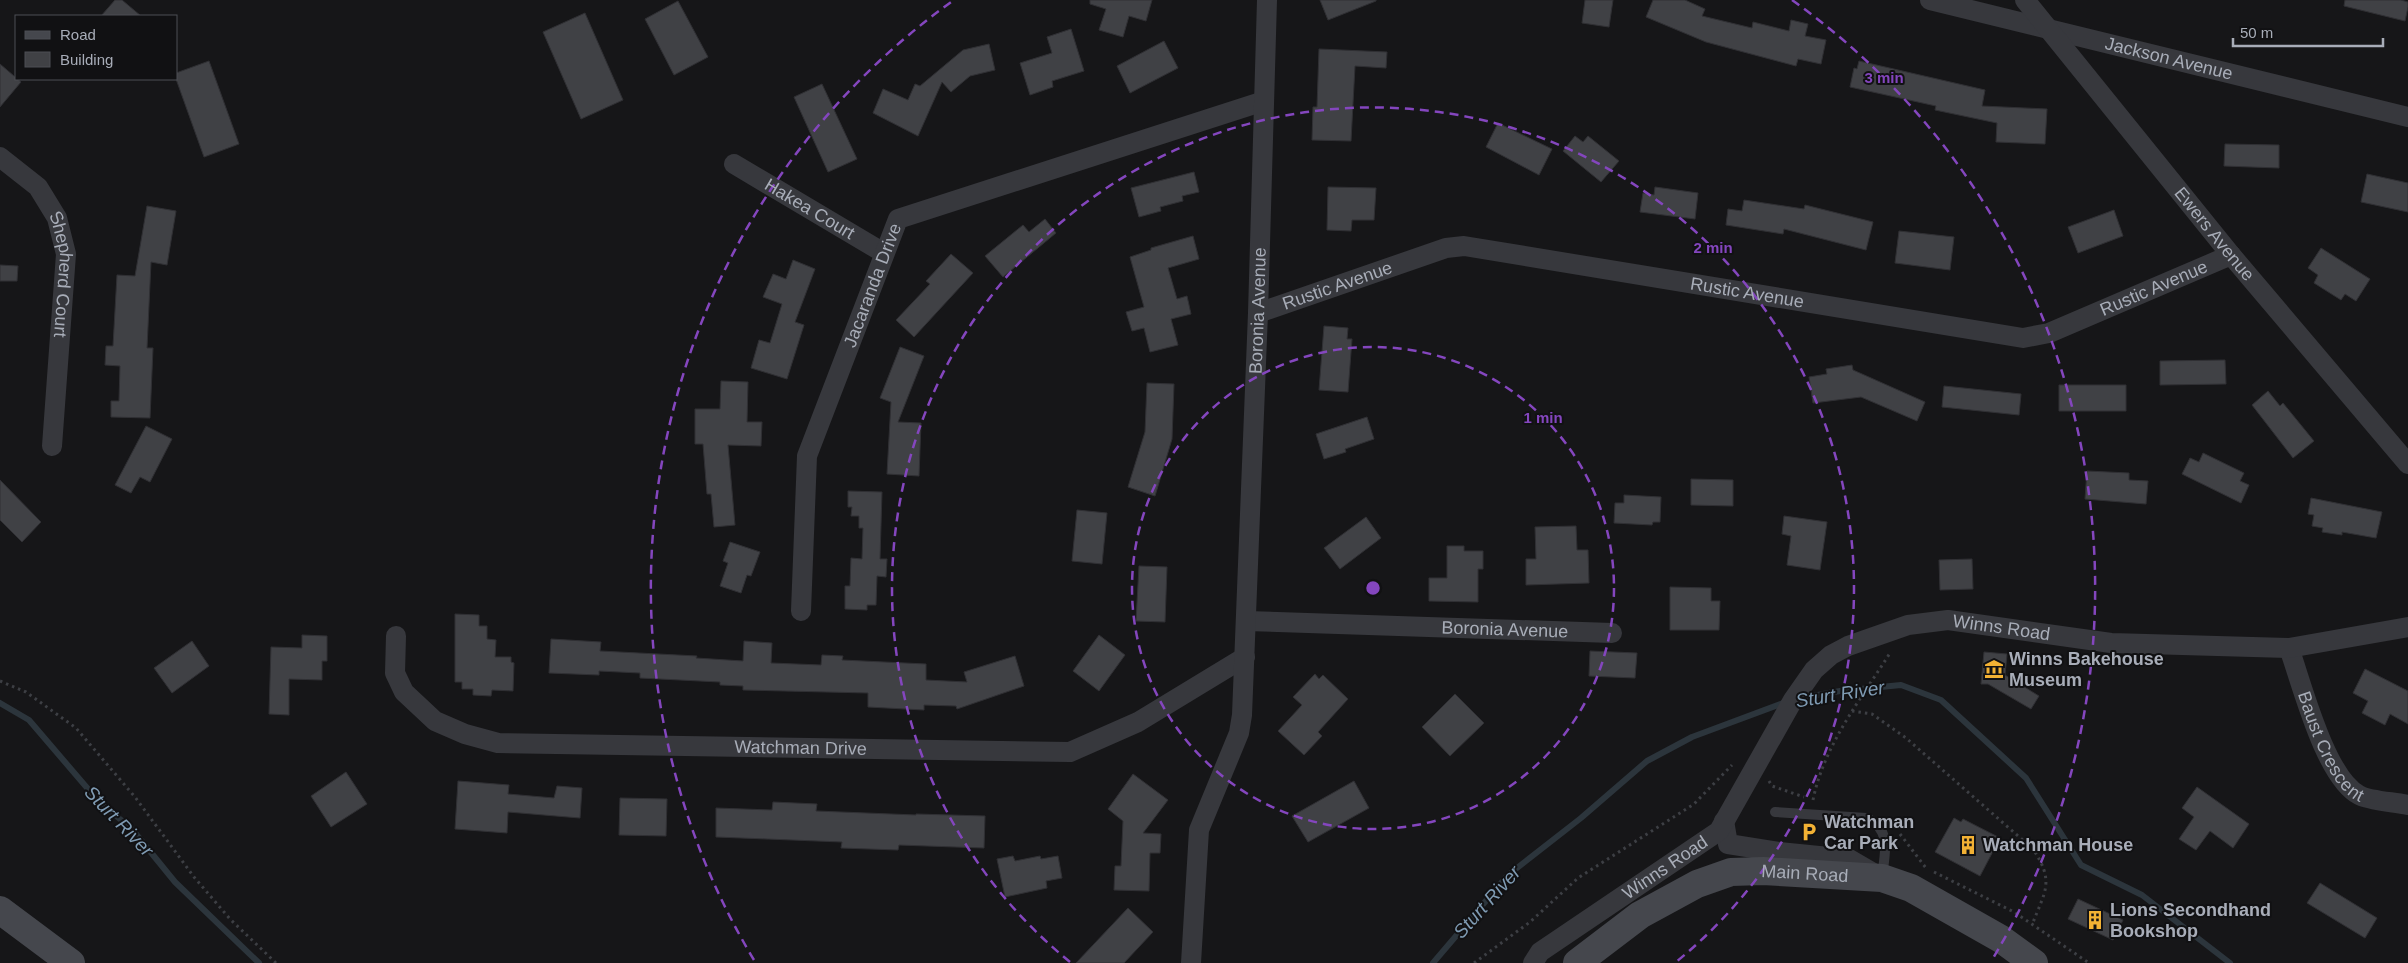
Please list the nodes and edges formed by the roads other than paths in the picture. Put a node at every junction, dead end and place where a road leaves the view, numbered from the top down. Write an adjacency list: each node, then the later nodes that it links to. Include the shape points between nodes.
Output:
1 (1267, 0): 5 (street, Boronia Avenue)
2 (1930, 0): 4 (street, Jackson Avenue)
3 (2025, 0): 4 (street, Ewers Avenue)
4 (2049, 30): 6 (street, Jackson Avenue); 10 (street, Ewers Avenue)
5 (1264, 101): 9 (street, Jacaranda Drive, via 898,219); 11 (street, Boronia Avenue)
6 (2408, 117)
7 (0, 156): 12 (street, Shepherd Court, via 38,187 57,218 66,254)
8 (734, 164): 9 (street, Hakea Court)
9 (884, 253): 14 (street, Jacaranda Drive, via 807,456)
10 (2232, 255): 11 (street, Rustic Avenue, via 2050,333 2022,338 1464,246 1446,248); 13 (street, Ewers Avenue)
11 (1258, 313): 15 (street, Boronia Avenue)
12 (52, 446)
13 (2408, 464)
14 (801, 611)
15 (1246, 621): 17 (street, Boronia Avenue); 20 (street, Boronia Avenue)
16 (2408, 627): 19 (street, Winns Road)
17 (1612, 633)
18 (396, 636): 20 (street, Watchman Drive, via 395,673 404,692 435,720 465,734 498,743 1070,752 1138,722)
19 (2289, 648): 21 (street, Baust Crescent, via 2321,742 2339,775 2359,795); 23 (street, Winns Road, via 2111,643 1948,620 1908,626 1848,646 1831,654 1814,670 1781,719)
20 (1245, 657): 27 (street, Boronia Avenue, via 1239,733 1199,830)
21 (2408, 805)
22 (1775, 812): 24 (lane, via 1874,821 1885,837)
23 (1724, 822): 24 (street, via 1728,844 1849,858); 28 (street, Winns Road, via 1718,831 1540,952)
24 (1882, 878): 29 (main road, Main Road, via 1731,872 1697,884 1640,916); 30 (main road, Main Road, via 1911,888 2001,939)
25 (0, 910): 26 (main road)
26 (71, 963)
27 (1191, 963)
28 (1534, 963)
29 (1577, 963)
30 (2034, 963)

